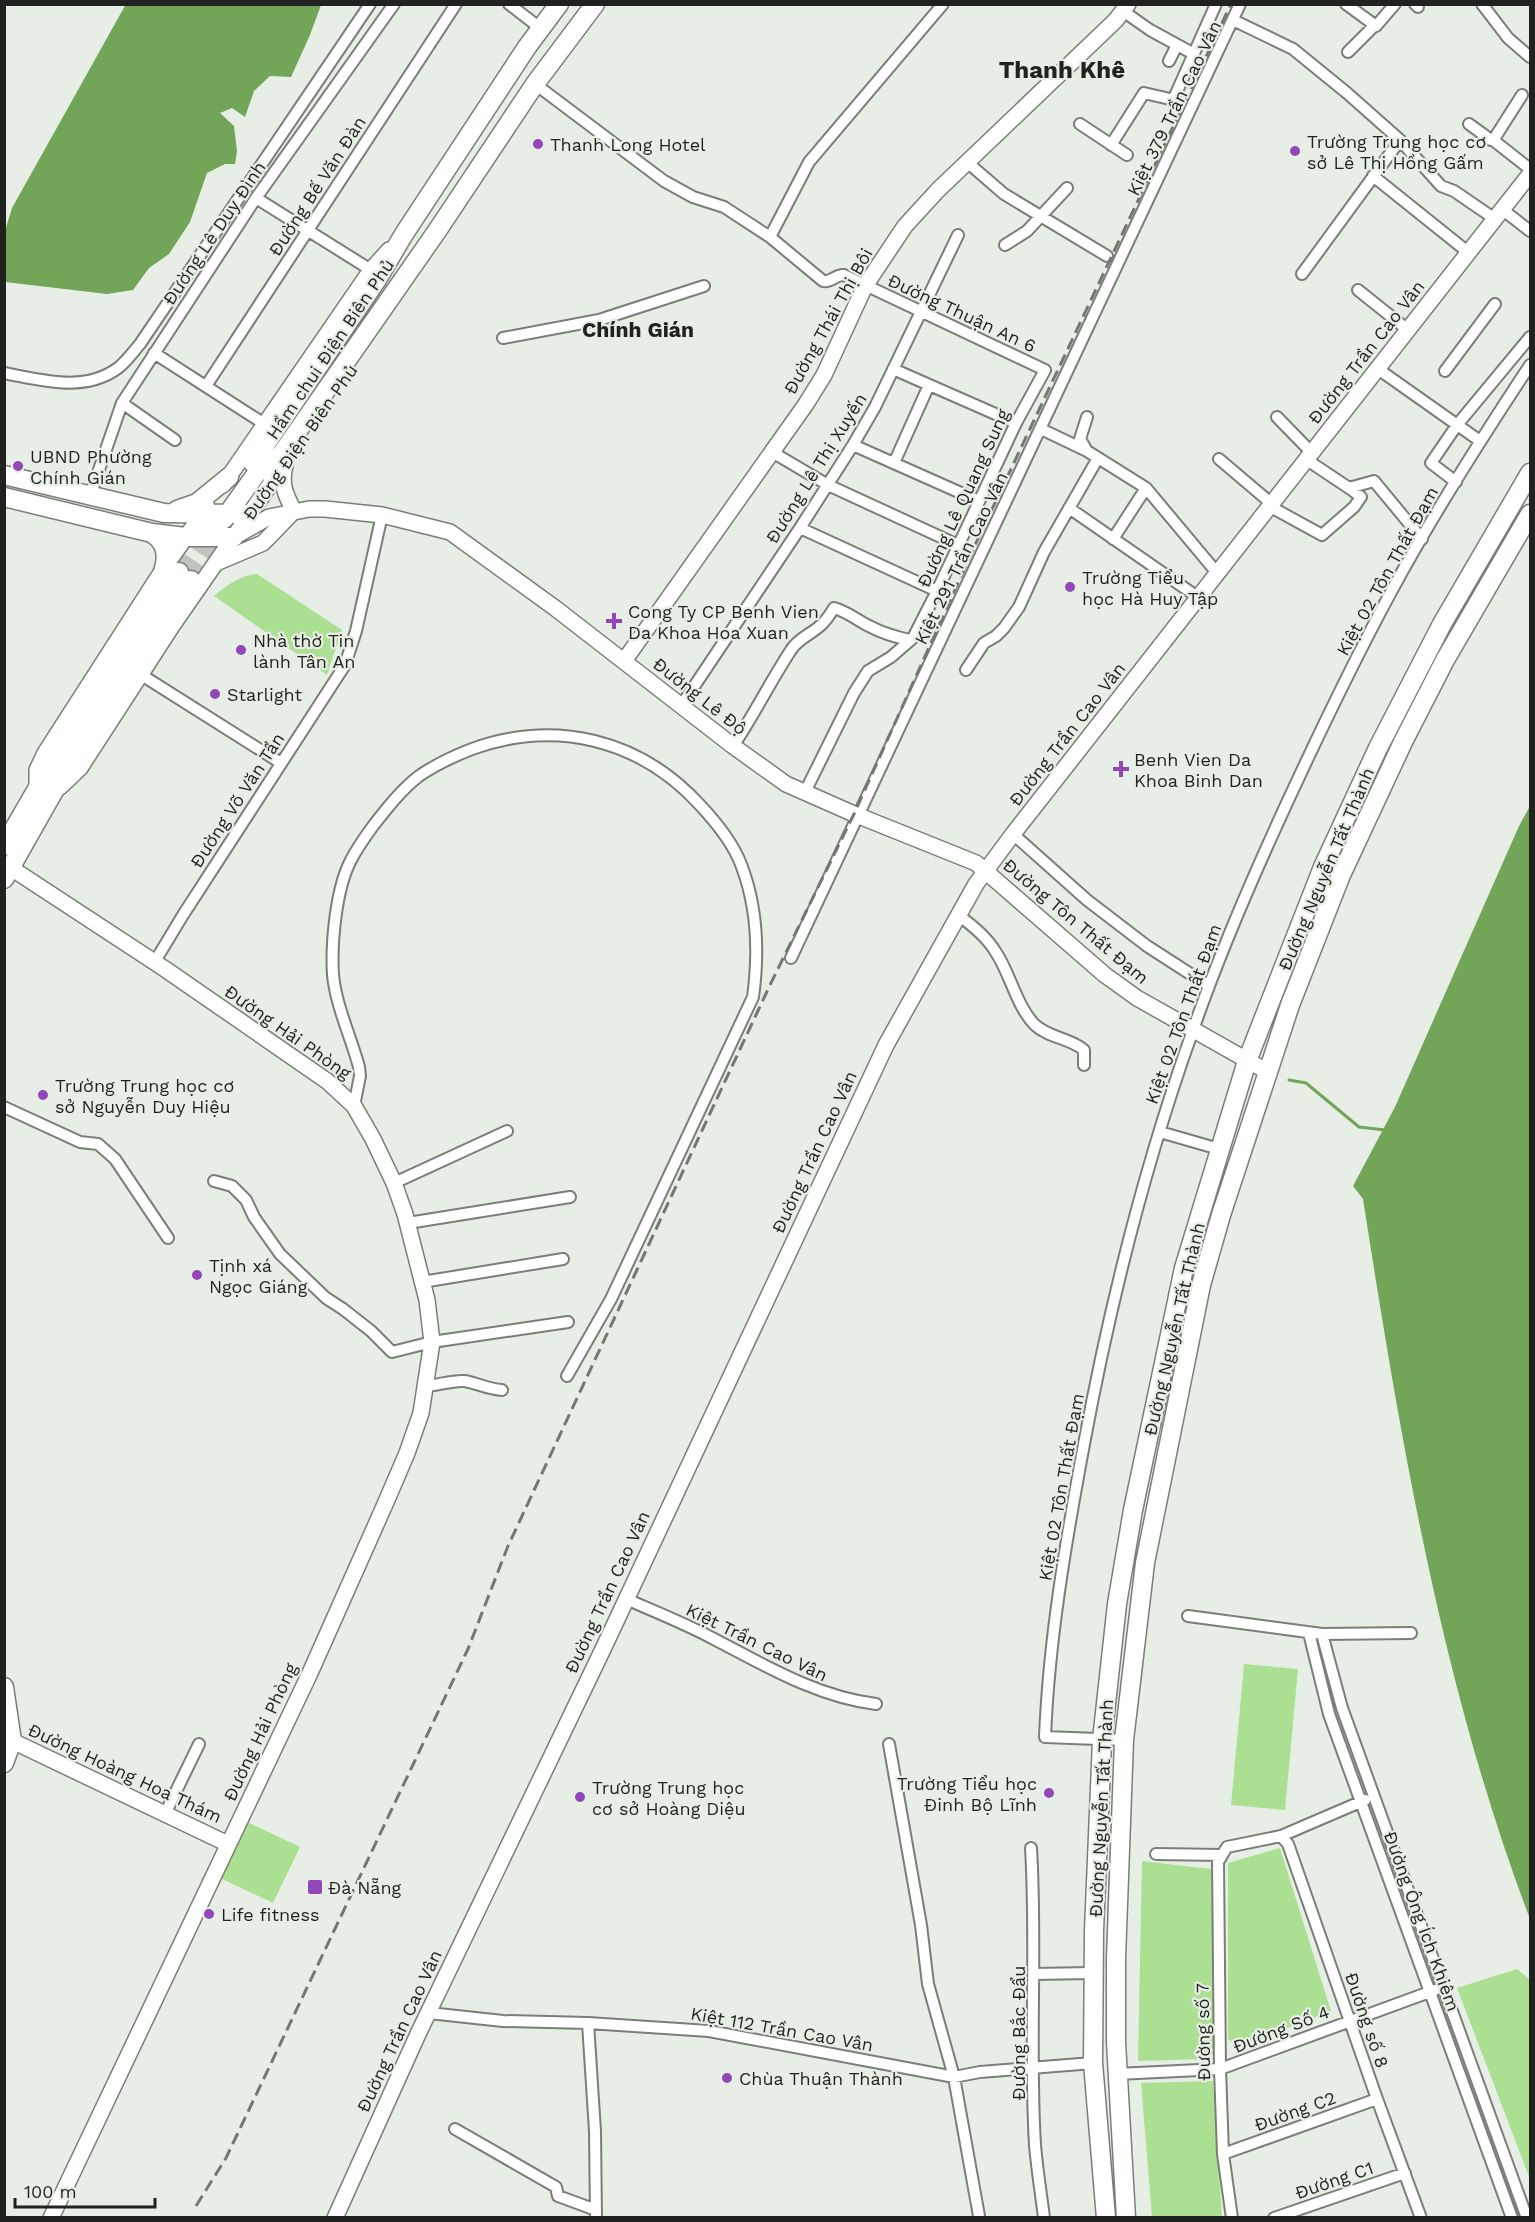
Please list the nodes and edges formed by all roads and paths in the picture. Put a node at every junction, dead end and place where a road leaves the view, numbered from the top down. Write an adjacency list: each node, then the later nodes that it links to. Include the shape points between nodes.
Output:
1 (370, 4): 65 (street, via 140,344 119,367 91,382 62,384)
2 (394, 4): 36 (street, Đường Lê Duy Đình)
3 (456, 4): 39 (street, Đường Bế Văn Đàn)
4 (509, 4): 16 (street)
5 (559, 4): 16 (main road, Đường Điện Biên Phủ)
6 (595, 4): 17 (main road, Đường Điện Biên Phủ)
7 (943, 4): 43 (street, via 809,162)
8 (1216, 4): 20 (street)
9 (1240, 4): 14 (street)
10 (1346, 4): 15 (street)
11 (1395, 4): 15 (street)
12 (1482, 4): 21 (street, via 1508,38)
13 (1126, 8): 18 (street, via 1150,30); 31 (street, Đường Thái Thị Bôi)
14 (1233, 20): 27 (street, Kiệt 379 Trần Cao Vân, via 1293,49); 58 (street, Kiệt 379 Trần Cao Vân)
15 (1374, 26): 19 (street)
16 (540, 28): 17 (main road); 41 (main road, Đường Điện Biên Phủ)
17 (563, 45): 23 (main road, Đường Điện Biên Phủ)
18 (1177, 45): 20 (street); 22 (street)
19 (1348, 52)
20 (1194, 54): 29 (street, via 1174,98 1144,93)
21 (1530, 57)
22 (1169, 61)
23 (535, 84): 43 (street, via 664,181 693,197 724,207); 47 (main road, Đường Điện Biên Phủ)
24 (1522, 95): 28 (street)
25 (1080, 124): 29 (street)
26 (1469, 124): 28 (street)
27 (1400, 140): 34 (street); 37 (street, Kiệt 379 Trần Cao Vân, via 1441,186)
28 (1493, 140): 32 (street)
29 (1111, 145): 30 (street)
30 (1127, 155)
31 (967, 162): 38 (street, via 1004,194); 51 (street, Đường Thái Thị Bôi, via 913,217)
32 (1530, 169)
33 (1530, 174): 37 (street, Đường Trần Cao Vân)
34 (1372, 176): 45 (street); 49 (street)
35 (1067, 188): 38 (street)
36 (256, 198): 39 (street); 59 (street, Đường Lê Duy Đình)
37 (1499, 214): 40 (street); 45 (street, Đường Trần Cao Vân)
38 (1042, 216): 44 (street); 46 (street)
39 (307, 231): 48 (street); 67 (street, Đường Bế Văn Đàn)
40 (1530, 231)
41 (404, 234): 48 (street, Đường Điện Biên Phủ); 84 (main road, Hầm chui Điện Biên Phủ)
42 (958, 235): 54 (street, Đường Lê Thị Xuyến)
43 (770, 237): 51 (street, Đường Thuận An 6, via 823,281 844,275)
44 (1005, 245)
45 (1469, 253): 55 (street, Đường Trần Cao Vân)
46 (1107, 256)
47 (415, 262): 82 (street, Đường Điện Biên Phủ, via 409,285); 86 (main road, Hầm chui Điện Biên Phủ); 103 (main road, via 389,282)
48 (371, 270): 72 (street, Đường Điện Biên Phủ)
49 (1302, 274)
50 (704, 286): 57 (street, via 599,320)
51 (865, 286): 54 (street, Đường Thuận An 6); 79 (street, Đường Thái Thị Bôi, via 824,375)
52 (1358, 290): 55 (street)
53 (1495, 304): 64 (street)
54 (922, 312): 61 (street, Đường Lê Thị Xuyến); 63 (street, Đường Thuận An 6)
55 (1408, 330): 62 (street, Đường Trần Cao Vân)
56 (1530, 337): 73 (street)
57 (503, 338)
58 (1080, 345): 74 (street, Kiệt 291 Trần Cao Vân)
59 (154, 353): 67 (street); 68 (street, Đường Lê Duy Đình)
60 (1530, 365): 76 (street, Kiệt 02 Tôn Thất Đạm)
61 (893, 369): 66 (street); 77 (street, Đường Lê Thị Xuyến)
62 (1378, 369): 73 (street); 80 (street, Đường Trần Cao Vân)
63 (1045, 370): 71 (street, Đường Lê Quang Sung)
64 (1445, 371)
65 (4, 373)
66 (929, 385): 71 (street); 85 (street)
67 (206, 386): 72 (street)
68 (122, 403): 75 (street); 94 (street, Đường Lê Duy Đình)
69 (1087, 417): 78 (street, via 1080,439)
70 (1277, 417): 80 (street)
71 (1016, 423): 96 (street, Đường Lê Quang Sung)
72 (266, 425): 88 (street, Đường Điện Biên Phủ)
73 (1457, 425): 76 (street); 90 (street, via 1431,463)
74 (1041, 429): 78 (street); 130 (street, Kiệt 291 Trần Cao Vân)
75 (175, 440)
76 (1480, 441): 90 (street, Kiệt 02 Tôn Thất Đạm)
77 (853, 445): 85 (street); 91 (street, Đường Lê Thị Xuyến)
78 (1088, 451): 81 (street)
79 (772, 452): 91 (street); 120 (street, Đường Thái Thị Bôi)
80 (1309, 457): 93 (street); 97 (street, Đường Trần Cao Vân)
81 (1098, 458): 92 (street); 98 (street)
82 (288, 459): 99 (street, via 282,479); 104 (street, Đường Điện Biên Phủ)
83 (1220, 459): 97 (street)
84 (253, 463)
85 (894, 463): 96 (street)
86 (269, 472)
87 (4, 475): 94 (main road)
88 (229, 477): 100 (main road, via 197,503); 102 (street, Đường Điện Biên Phủ)
89 (1528, 480): 124 (main road, Đường Nguyễn Tất Thành, via 1442,624)
90 (1456, 482): 112 (street, Kiệt 02 Tôn Thất Đạm)
91 (828, 486): 107 (street, Đường Lê Thị Xuyến); 113 (street)
92 (1146, 488): 111 (street); 116 (street)
93 (1348, 488): 97 (street, via 1361,497 1322,535); 112 (street, via 1374,481)
94 (90, 496): 100 (main road)
95 (4, 497): 108 (main road)
96 (979, 501): 113 (street, Đường Lê Quang Sung)
97 (1272, 505): 116 (street, Đường Trần Cao Vân)
98 (1068, 508): 111 (street); 121 (street, via 1015,614 996,636 984,643)
99 (294, 511): 105 (street, Đường Lê Độ, via 325,509); 106 (street, Đường Lê Độ); 114 (street, via 263,543)
100 (164, 513): 102 (main road)
101 (1530, 513): 125 (main road, Đường Nguyễn Tất Thành, via 1445,660)
102 (201, 514): 103 (main road); 109 (street, Đường Điện Biên Phủ)
103 (229, 514): 104 (main road); 109 (main road, via 214,527)
104 (250, 514): 106 (street, Đường Lê Độ); 110 (street, Đường Điện Biên Phủ)
105 (381, 515): 120 (street, Đường Lê Độ, via 450,532); 127 (street, Đường Võ Văn Tần, via 345,665)
106 (269, 517): 110 (street, Đường Lê Độ)
107 (800, 528): 117 (street); 123 (street, Đường Lê Thị Xuyến)
108 (152, 533): 109 (main road); 115 (main road, via 159,538)
109 (185, 537): 110 (main road); 115 (street, Đường Điện Biên Phủ)
110 (234, 537): 114 (street, Đường Điện Biên Phủ)
111 (1113, 539): 118 (street)
112 (1422, 539): 138 (street, Kiệt 02 Tôn Thất Đạm, via 1390,592 1315,740)
113 (958, 545): 117 (street, Đường Lê Quang Sung)
114 (216, 563): 122 (street, Đường Điện Biên Phủ)
115 (178, 573): 128 (main road)
116 (1218, 574): 118 (street, Đường Trần Cao Vân)
117 (937, 591): 119 (street, Đường Lê Quang Sung)
118 (1199, 598): 131 (street, Đường Trần Cao Vân)
119 (910, 640): 126 (street, via 890,636 834,608 823,623 791,649); 129 (street, Đường Lê Quang Sung, via 868,671)
120 (624, 661): 123 (street, Đường Lê Độ)
121 (966, 670)
122 (140, 674): 127 (street); 128 (street, Đường Điện Biên Phủ, via 80,768)
123 (681, 706): 126 (street, Đường Lê Độ)
124 (1385, 734): 125 (main road); 140 (main road, Đường Nguyễn Tất Thành, via 1323,867)
125 (1403, 742): 142 (main road, Đường Nguyễn Tất Thành, via 1341,875)
126 (733, 746): 129 (street, Đường Lê Độ, via 786,784)
127 (280, 763): 137 (street, Đường Võ Văn Tần)
128 (46, 789): 132 (main road, Đường Điện Biên Phủ); 134 (main road, Đường Điện Biên Phủ)
129 (805, 792): 130 (street, Đường Lê Độ)
130 (858, 816): 133 (street, Đường Lê Độ); 136 (street, Kiệt 291 Trần Cao Vân)
131 (1013, 834): 133 (street, Đường Trần Cao Vân); 138 (street, via 1147,946)
132 (4, 846)
133 (985, 870): 135 (street, Đường Trần Cao Vân); 139 (street, Đường Tôn Thất Đạm, via 1105,975)
134 (8, 874): 137 (street, Đường Hải Phòng)
135 (958, 915): 141 (street, via 985,937 996,952 1033,1023 1044,1032 1077,1044 1084,1050); 162 (street, Đường Trần Cao Vân, via 886,1045)
136 (791, 958)
137 (154, 963): 143 (street, Đường Hải Phòng, via 327,1081)
138 (1209, 986): 139 (street, Kiệt 02 Tôn Thất Đạm)
139 (1193, 1030): 140 (street, Đường Tôn Thất Đạm); 146 (street, Kiệt 02 Tôn Thất Đạm)
140 (1247, 1061): 142 (street, Đường Tôn Thất Đạm); 147 (main road, Đường Nguyễn Tất Thành)
141 (1084, 1065)
142 (1268, 1072): 161 (main road, Đường Nguyễn Tất Thành, via 1201,1285)
143 (354, 1106): 149 (street, Đường Hải Phòng); 157 (street, via 359,1067 333,977 336,913 346,872 360,845 419,776 459,754 499,741 535,735 581,738 625,750 657,767 688,792 716,823 742,866 753,905 757,949 753,997 611,1299)
144 (4, 1107): 152 (street, via 80,1142 98,1144 115,1159)
145 (507, 1131): 149 (street)
146 (1160, 1132): 147 (street); 170 (street, Kiệt 02 Tôn Thất Đạm, via 1089,1417 1065,1545 1047,1687 1045,1737)
147 (1219, 1149): 160 (main road, Đường Nguyễn Tất Thành, via 1184,1268)
148 (214, 1181): 156 (street, via 232,1186 246,1200 280,1254 392,1352)
149 (394, 1183): 151 (street, Đường Hải Phòng)
150 (570, 1197): 151 (street)
151 (408, 1223): 154 (street, Đường Hải Phòng)
152 (168, 1238)
153 (563, 1259): 154 (street)
154 (422, 1282): 156 (street, Đường Hải Phòng)
155 (568, 1322): 156 (street)
156 (432, 1342): 158 (street, Đường Hải Phòng)
157 (567, 1376)
158 (426, 1386): 159 (street, via 467,1381 486,1389); 179 (street, Đường Hải Phòng, via 418,1423 387,1502)
159 (502, 1390)
160 (1154, 1415): 161 (main road); 170 (main road, Đường Nguyễn Tất Thành, via 1117,1604)
161 (1175, 1417): 171 (main road, Đường Nguyễn Tất Thành, via 1145,1563)
162 (626, 1599): 168 (street, Kiệt Trần Cao Vân, via 824,1693); 187 (street, Đường Trần Cao Vân)
163 (1188, 1616): 164 (street)
164 (1309, 1633): 166 (street); 176 (street, Đường Ông Ích Khiêm, via 1329,1714)
165 (1411, 1633): 166 (street)
166 (1322, 1634): 175 (street, Đường Ông Ích Khiêm, via 1342,1708)
167 (4, 1687): 169 (main road)
168 (876, 1704)
169 (8, 1739): 174 (main road); 177 (street, Đường Hoàng Hoa Thám)
170 (1102, 1740): 171 (street); 183 (main road, Đường Nguyễn Tất Thành)
171 (1124, 1740): 191 (main road, Đường Nguyễn Tất Thành)
172 (199, 1744): 177 (street)
173 (889, 1744): 194 (street, via 928,1984)
174 (4, 1763)
175 (1374, 1797): 176 (street); 185 (street, Đường Ông Ích Khiêm)
176 (1361, 1802): 178 (street); 186 (street, Đường Ông Ích Khiêm)
177 (165, 1814): 179 (street, Đường Hoàng Hoa Thám)
178 (1281, 1836): 181 (street); 188 (street, Đường số 8, via 1288,1844)
179 (228, 1844): 201 (street, Đường Hải Phòng)
180 (1031, 1848): 184 (street, Đường Bắc Đẩu)
181 (1224, 1851): 182 (street); 193 (street, Đường số 7, via 1218,1867)
182 (1156, 1854)
183 (1093, 1973): 184 (street); 190 (main road, Đường Nguyễn Tất Thành)
184 (1033, 1974): 192 (street, Đường Bắc Đẩu)
185 (1442, 1987): 186 (street, Đường Số 4); 210 (street, Đường Ông Ích Khiêm)
186 (1430, 1991): 188 (street, Đường Số 4); 209 (street, Đường Ông Ích Khiêm)
187 (429, 2013): 189 (street, Kiệt 112 Trần Cao Vân, via 503,2021); 202 (street, Đường Trần Cao Vân)
188 (1350, 2021): 193 (street, Đường Số 4); 195 (street, Đường số 8)
189 (588, 2023): 194 (street, Kiệt 112 Trần Cao Vân, via 709,2031); 199 (street)
190 (1093, 2063): 191 (main road); 192 (street, Kiệt 112 Trần Cao Vân); 204 (main road, Đường Nguyễn Tất Thành)
191 (1116, 2067): 193 (street, Đường Số 4); 205 (main road, Đường Nguyễn Tất Thành)
192 (1033, 2068): 194 (street, Kiệt 112 Trần Cao Vân); 203 (street, Đường Bắc Đẩu, via 1035,2146)
193 (1220, 2069): 197 (street, Đường số 7)
194 (954, 2076): 200 (street)
195 (1377, 2099): 197 (street, Đường C2); 198 (street, Đường số 8)
196 (455, 2129): 199 (street, via 556,2187 558,2196)
197 (1224, 2154): 206 (street, Đường số 7)
198 (1405, 2173): 207 (street, Đường C1); 208 (street, Đường số 8)
199 (596, 2214)
200 (979, 2216)
201 (51, 2217)
202 (335, 2217)
203 (1044, 2217)
204 (1106, 2217)
205 (1126, 2217)
206 (1232, 2217)
207 (1274, 2217)
208 (1422, 2217)
209 (1512, 2217)
210 (1527, 2217)

